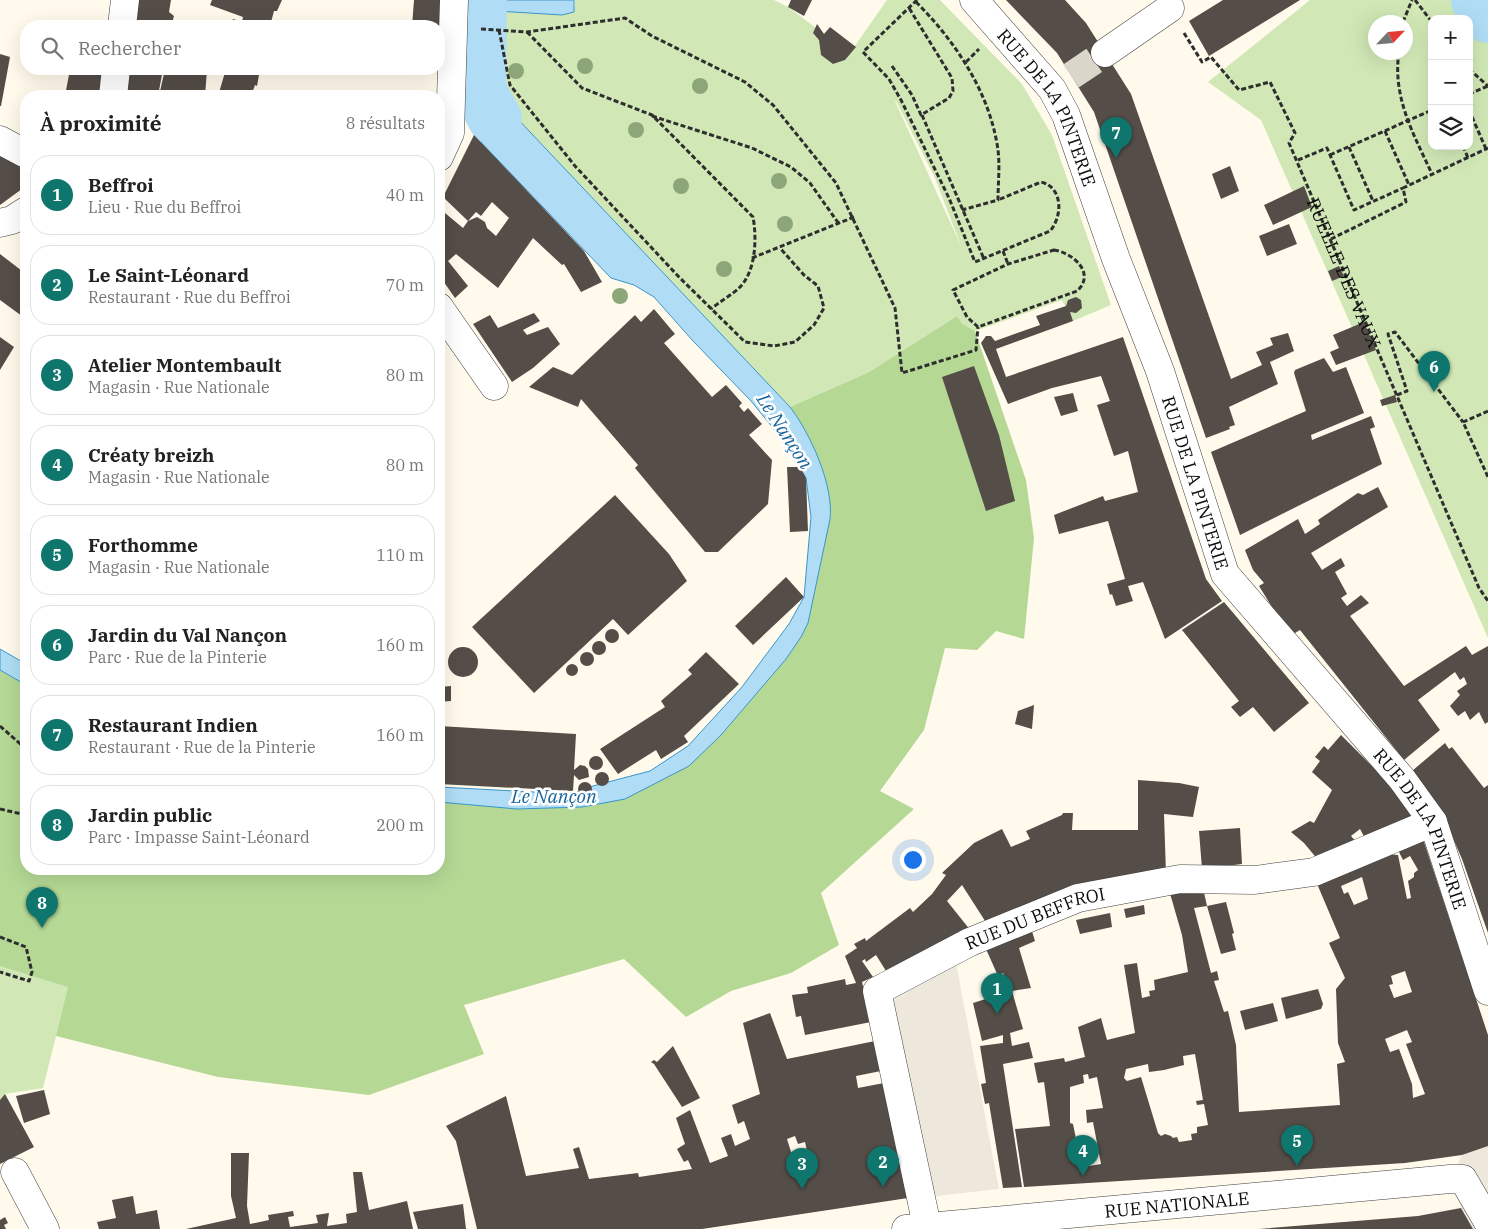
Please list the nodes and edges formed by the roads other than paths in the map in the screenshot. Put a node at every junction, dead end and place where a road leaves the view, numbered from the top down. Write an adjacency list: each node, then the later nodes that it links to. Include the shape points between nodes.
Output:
1 (125, 0): 5 (street)
2 (454, 0): 10 (street, via 450,133)
3 (974, 0): 16 (street, RUE DE LA PINTERIE, via 1062,82 1066,115 1116,259 1160,371 1225,574 1402,780)
4 (1170, 8): 6 (street)
5 (123, 20)
6 (1105, 53)
7 (115, 75): 8 (street)
8 (113, 90)
9 (0, 140): 11 (street)
10 (445, 144)
11 (20, 151)
12 (20, 215): 13 (street)
13 (0, 223)
14 (445, 316): 15 (street)
15 (494, 386)
16 (1433, 822): 17 (street, RUE DE LA PINTERIE); 21 (street, RUE DU BEFFROI, via 1314,872 1255,880 1180,879 1078,898 877,991)
17 (1488, 991)
18 (15, 1172): 22 (street)
19 (1488, 1222): 20 (street, RUE NATIONALE, via 1463,1179 1450,1179)
20 (975, 1226): 21 (street, RUE NATIONALE)
21 (916, 1228)
22 (45, 1229)

